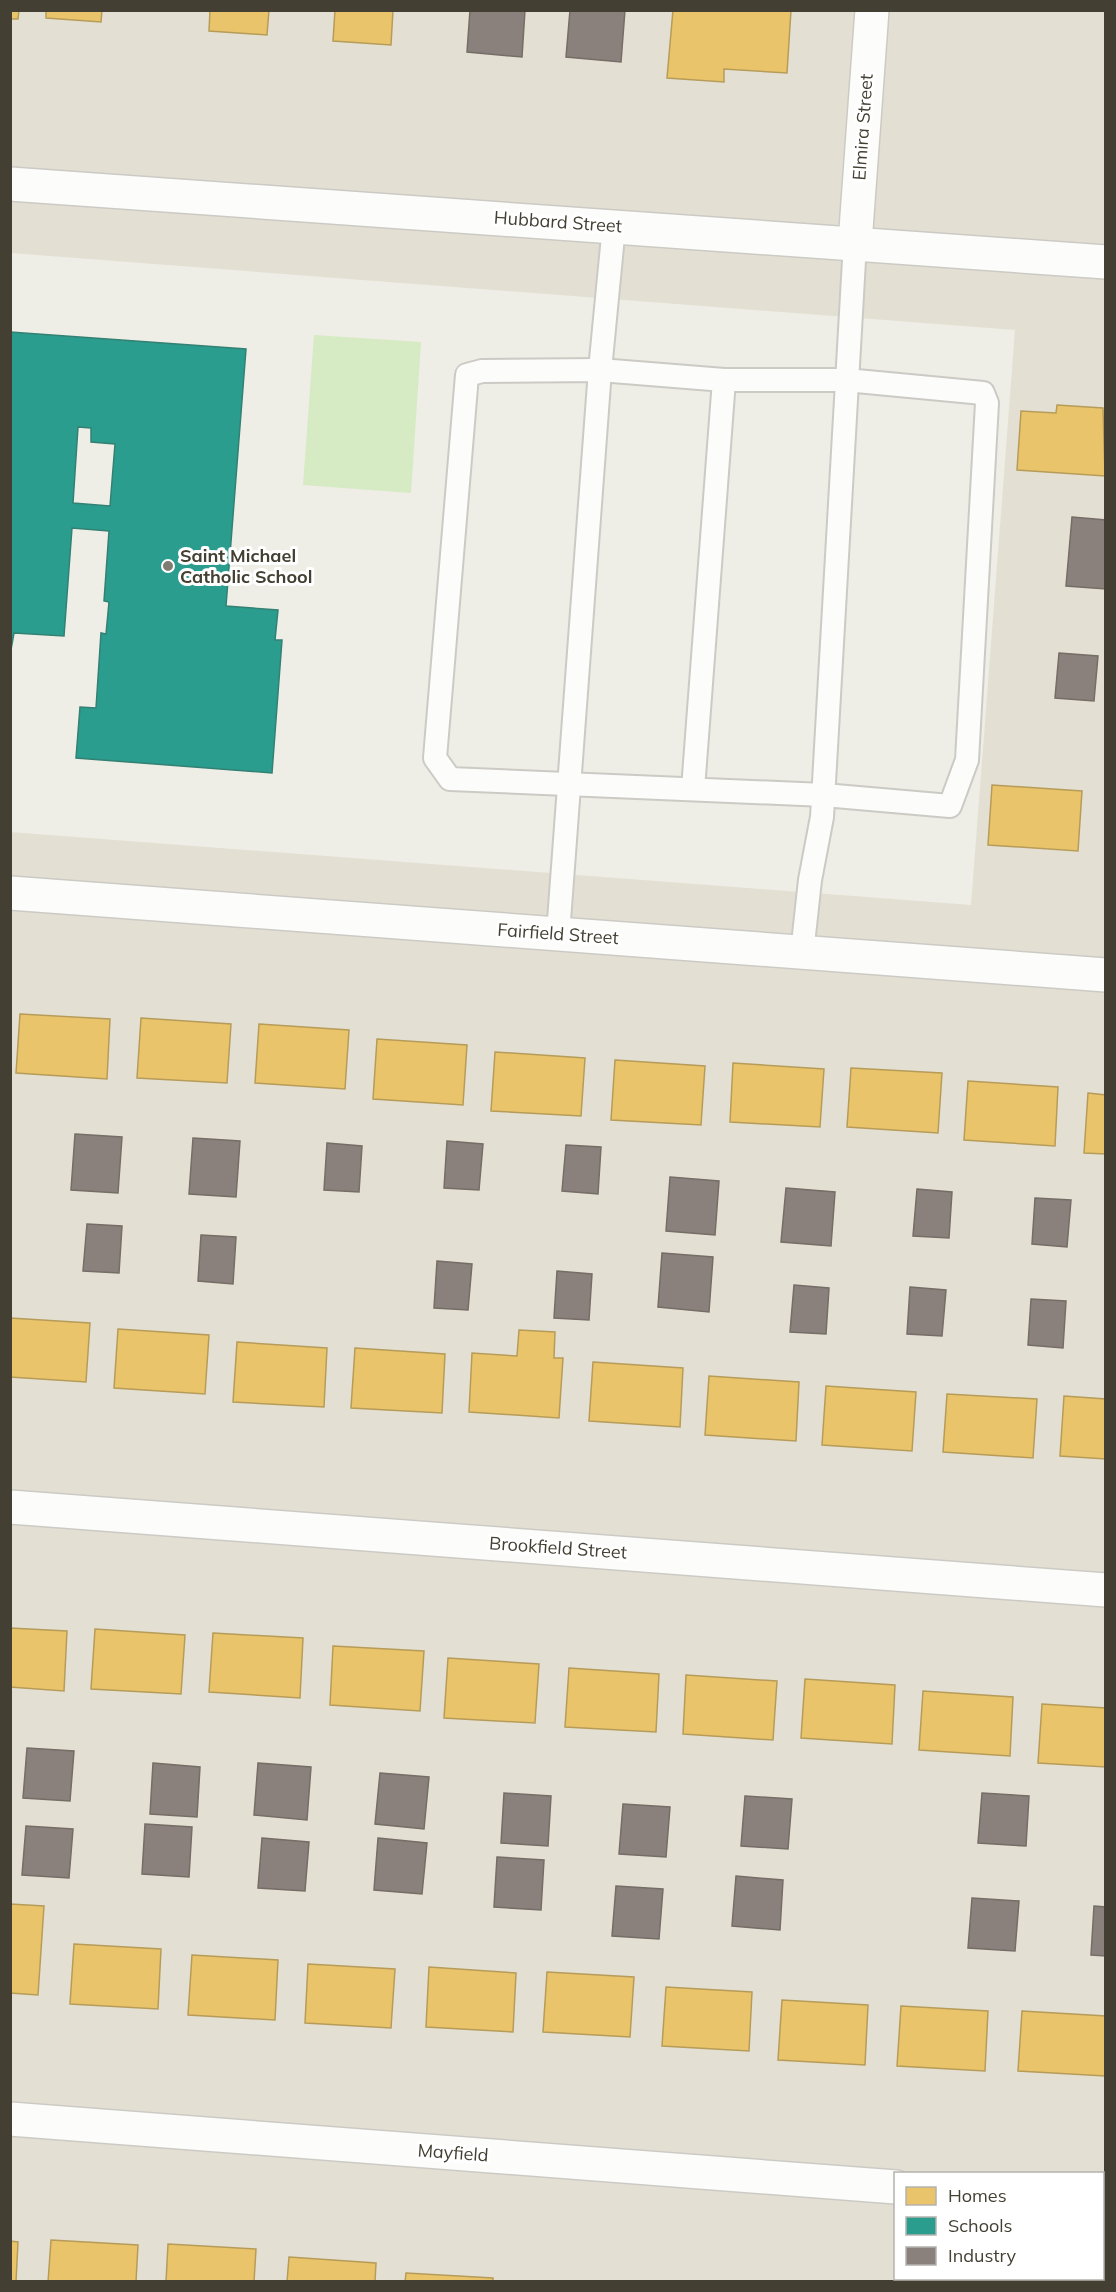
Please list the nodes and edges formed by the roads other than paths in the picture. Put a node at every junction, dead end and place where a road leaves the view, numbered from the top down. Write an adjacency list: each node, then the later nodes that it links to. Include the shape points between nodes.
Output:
1 (872, 10): 4 (street, Elmira Street)
2 (10, 184): 3 (street, Hubbard Street)
3 (614, 226): 4 (street, Hubbard Street); 6 (lane)
4 (855, 243): 5 (street, Hubbard Street); 8 (lane)
5 (1106, 262)
6 (600, 370): 7 (lane); 9 (lane); 9 (lane, via 482,370 467,375 435,758 450,779)
7 (724, 380): 8 (lane); 10 (lane)
8 (846, 380): 11 (lane); 11 (lane, via 983,393 987,403 967,760 950,806)
9 (570, 784): 10 (lane); 13 (lane)
10 (693, 789): 11 (lane)
11 (824, 795): 14 (lane)
12 (10, 893): 13 (street, Fairfield Street)
13 (558, 934): 14 (street, Fairfield Street)
14 (802, 952): 15 (street, Fairfield Street)
15 (1106, 975)
16 (10, 1507): 17 (street, Brookfield Street)
17 (1106, 1590)
18 (10, 2119): 19 (street, Mayfield)
19 (894, 2187)

